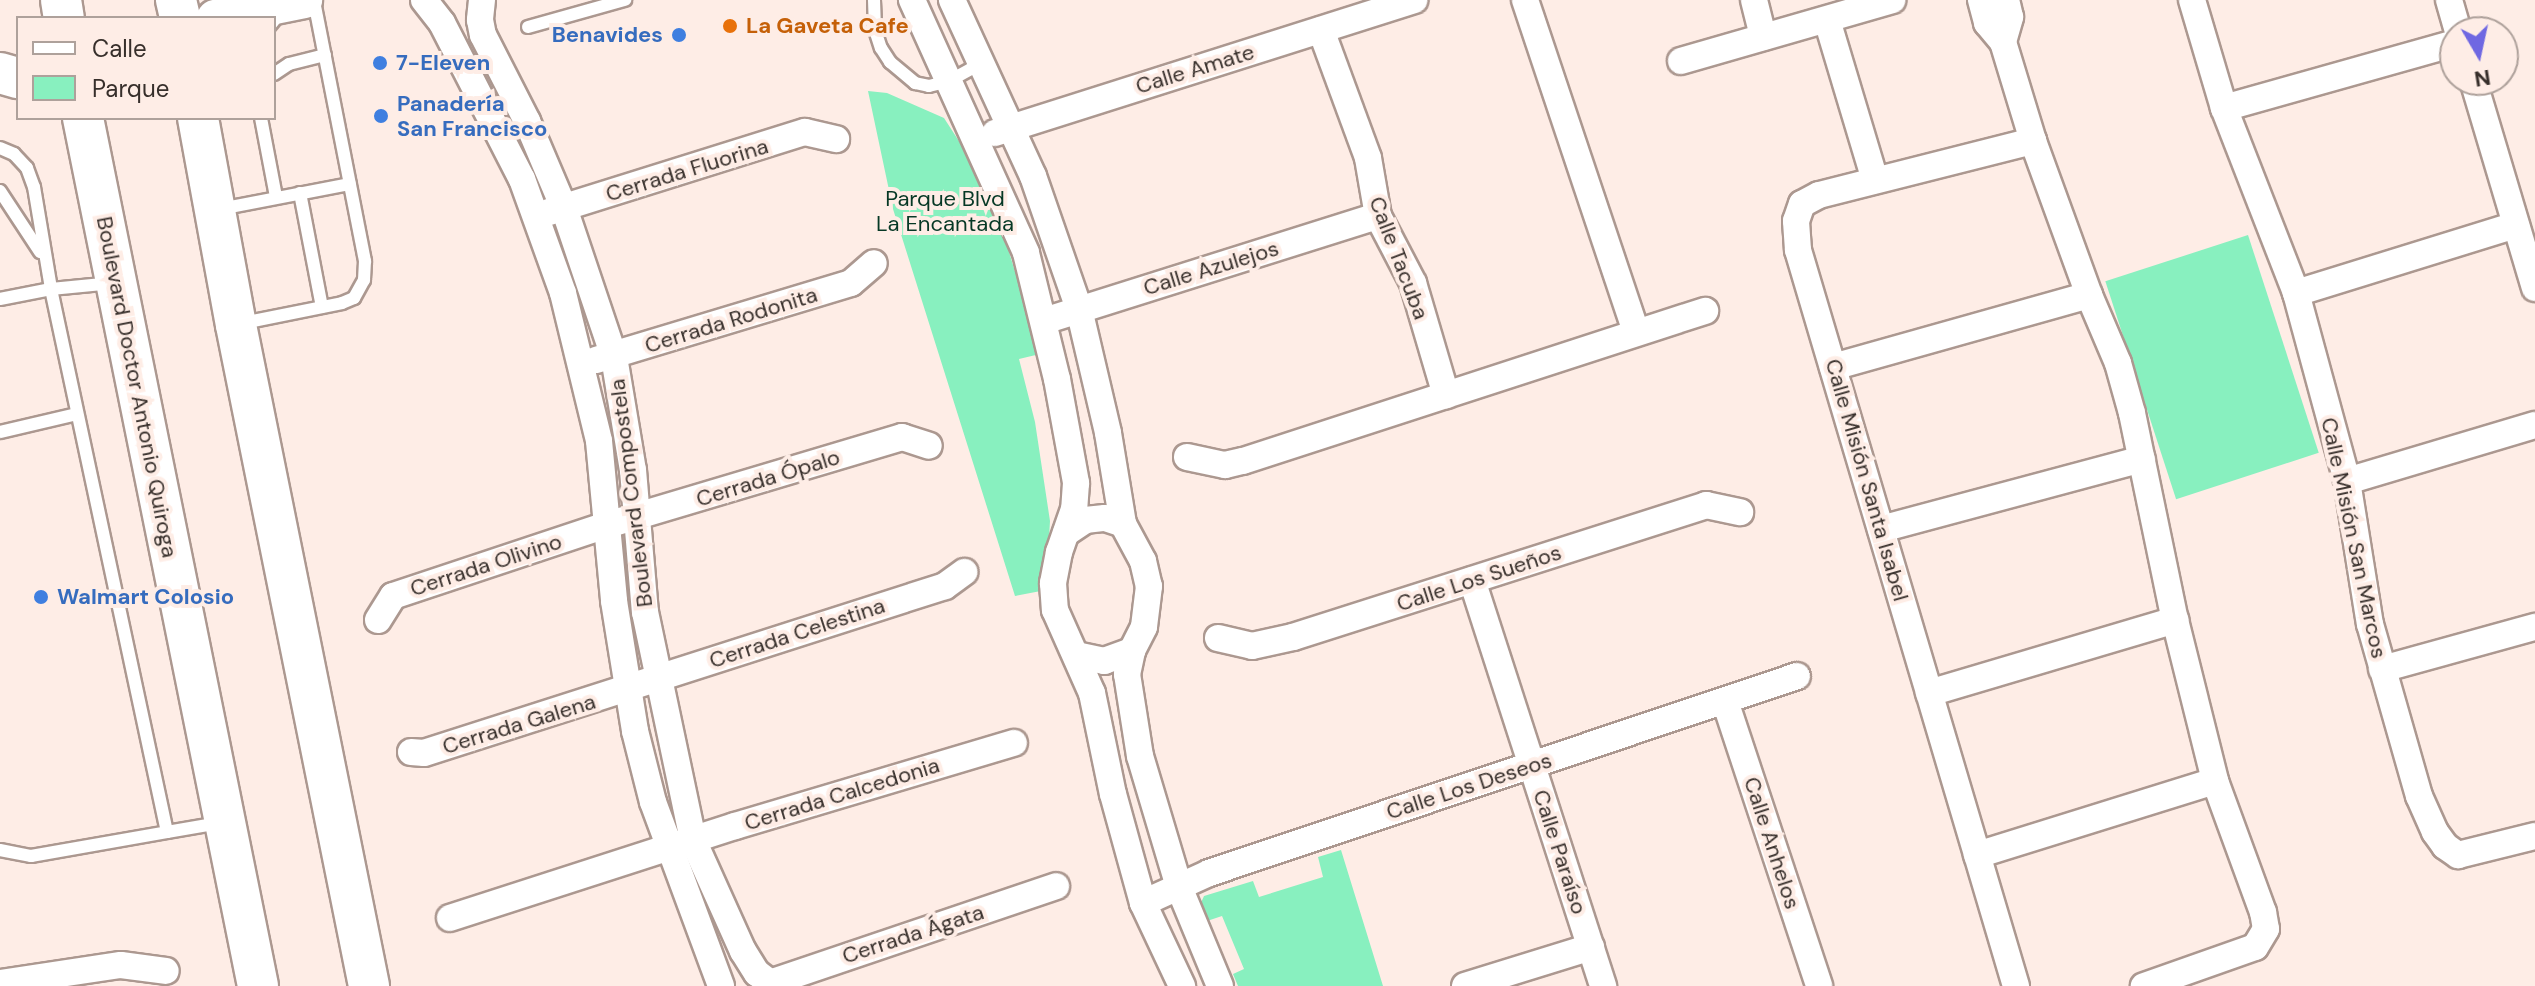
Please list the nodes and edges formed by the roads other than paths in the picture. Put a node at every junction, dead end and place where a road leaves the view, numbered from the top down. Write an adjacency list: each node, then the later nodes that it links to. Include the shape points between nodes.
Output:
1 (314, 0): 23 (lane)
2 (424, 0): 31 (street, Boulevard Compostela)
3 (482, 0): 29 (street, Boulevard Compostela, via 483,35)
4 (625, 0): 18 (lane)
5 (874, 0): 27 (lane, via 875,30 890,62 915,83)
6 (912, 0): 27 (street)
7 (952, 0): 24 (street)
8 (1414, 0): 19 (street, Calle Amate)
9 (1525, 0): 63 (street)
10 (1754, 0): 20 (street)
11 (1892, 0): 17 (street)
12 (1981, 0): 21 (street, via 1987,23)
13 (2006, 0): 21 (street, via 2010,17)
14 (2192, 0): 30 (street, Calle Misión San Marcos)
15 (276, 8): 16 (main road)
16 (227, 16)
17 (1827, 20): 20 (street); 40 (street)
18 (528, 27)
19 (1321, 30): 35 (street, Calle Amate); 48 (street, Calle Tacuba, via 1368,158)
20 (1763, 37): 25 (street)
21 (2003, 42): 38 (street)
22 (2439, 48): 30 (street)
23 (325, 55): 26 (lane); 41 (lane)
24 (979, 59): 27 (lane); 35 (street)
25 (1681, 61)
26 (276, 73)
27 (949, 81): 37 (street)
28 (2478, 96): 49 (street)
29 (515, 100): 31 (street); 45 (street, Boulevard Compostela)
30 (2224, 108): 55 (street, Calle Misión San Marcos)
31 (489, 110): 47 (street, Boulevard Compostela)
32 (261, 120): 44 (lane)
33 (81, 122): 52 (main road, Boulevard Doctor Antonio Quiroga)
34 (201, 123): 46 (main road)
35 (1011, 127): 37 (street, Calle Amate); 59 (street)
36 (836, 139): 45 (street, Cerrada Fluorina, via 805,132)
37 (976, 140): 61 (street, via 1026,253)
38 (2033, 141): 40 (street, Calle Misión Santa Isabel); 56 (street)
39 (0, 148): 50 (lane, via 27,168)
40 (1875, 180): 66 (street, Calle Misión Santa Isabel, via 1819,195 1797,213 1798,250)
41 (350, 184): 43 (lane); 58 (lane, via 364,280 354,298)
42 (0, 191): 50 (lane)
43 (300, 193): 44 (lane); 58 (lane)
44 (276, 197): 46 (lane)
45 (564, 208): 47 (street, Cerrada Fluorina); 64 (street, Boulevard Compostela)
46 (214, 210): 62 (main road)
47 (538, 216): 65 (street, Boulevard Compostela)
48 (1378, 216): 59 (street, Calle Azulejos); 67 (street, Calle Tacuba, via 1413,283)
49 (2516, 225): 53 (street); 55 (street)
50 (44, 258): 54 (lane)
51 (874, 263): 64 (street, Cerrada Rodonita, via 851,283)
52 (116, 283): 54 (lane); 99 (main road, Boulevard Doctor Antonio Quiroga)
53 (2535, 288)
54 (51, 289): 57 (lane); 68 (lane)
55 (2296, 293): 74 (street, Calle Misión San Marcos)
56 (2089, 295): 66 (street); 73 (street, via 2118,363)
57 (0, 299)
58 (322, 307): 62 (lane)
59 (1079, 309): 61 (street, Calle Azulejos); 77 (street)
60 (1705, 311): 63 (street)
61 (1044, 321): 80 (street, via 1076,483)
62 (236, 325): 114 (main road)
63 (1636, 331): 67 (street)
64 (614, 357): 65 (street, Cerrada Rodonita); 76 (street, Boulevard Compostela)
65 (581, 363): 78 (street, Boulevard Compostela, via 599,441)
66 (1833, 367): 79 (street, Calle Misión Santa Isabel)
67 (1446, 395): 72 (street, via 1243,461 1225,465)
68 (77, 414): 70 (lane); 100 (lane)
69 (2535, 425): 74 (street)
70 (0, 432)
71 (929, 446): 76 (street, Cerrada Ópalo, via 902,437)
72 (1187, 457)
73 (2142, 459): 79 (street); 84 (street)
74 (2347, 481): 89 (street, Calle Misión San Marcos)
75 (1740, 512): 82 (street, Calle Los Sueños, via 1706,505)
76 (636, 517): 78 (street, Cerrada Ópalo); 91 (street, Boulevard Compostela)
77 (1123, 524): 80 (street, via 1094,518); 87 (street, via 1143,561 1149,586 1144,627)
78 (607, 525): 83 (street, Cerrada Olivino, via 393,596); 92 (street, Boulevard Compostela)
79 (1881, 529): 93 (street, Calle Misión Santa Isabel)
80 (1066, 533): 88 (street, via 1053,583 1055,610)
81 (964, 572): 91 (street, Cerrada Celestina, via 945,586)
82 (1472, 580): 86 (street, Calle Los Sueños, via 1271,642 1238,645); 97 (street, Calle Paraíso)
83 (378, 620)
84 (2175, 620): 93 (street); 98 (street)
85 (2535, 627): 89 (street)
86 (1218, 638)
87 (1132, 651): 88 (street, via 1104,661); 106 (street, via 1127,674 1140,756)
88 (1076, 655): 107 (street, via 1092,693)
89 (2382, 669): 101 (street, Calle Misión San Marcos, via 2419,796 2445,846 2458,855)
90 (1797, 676): 94 (street, Calle Los Deseos)
91 (658, 678): 92 (street, Cerrada Celestina); 102 (street, Boulevard Compostela)
92 (627, 690): 96 (street, Cerrada Galena, via 424,753); 102 (street, Boulevard Compostela, via 653,802)
93 (1929, 693): 104 (street, Calle Misión Santa Isabel)
94 (1725, 701): 97 (street, Calle Los Deseos); 120 (street, Calle Anhelos)
95 (1014, 743): 102 (street, Cerrada Calcedonia)
96 (411, 752)
97 (1532, 765): 106 (street, Calle Los Deseos); 109 (street, Calle Paraíso)
98 (2215, 781): 104 (street); 122 (street, via 2266,929 2248,950)
99 (226, 822): 100 (lane); 113 (main road, Boulevard Doctor Antonio Quiroga)
100 (167, 832): 103 (lane, via 31,856)
101 (2535, 836)
102 (682, 844): 108 (street, Cerrada Calcedonia); 112 (street, Boulevard Compostela, via 757,973); 115 (street, Boulevard Compostela)
103 (0, 850)
104 (1977, 855): 121 (street, Calle Misión Santa Isabel)
105 (1056, 886): 112 (street, Cerrada Ágata)
106 (1179, 887): 107 (street, Calle Los Deseos); 117 (street)
107 (1143, 903): 116 (street)
108 (450, 918)
109 (1591, 947): 118 (street); 119 (street, Calle Paraíso)
110 (166, 971): 111 (street, via 121,965)
111 (0, 983)
112 (772, 984)
113 (258, 986)
114 (369, 986)
115 (721, 986)
116 (1182, 986)
117 (1220, 986)
118 (1465, 986)
119 (1603, 986)
120 (1819, 986)
121 (2016, 986)
122 (2144, 986)

